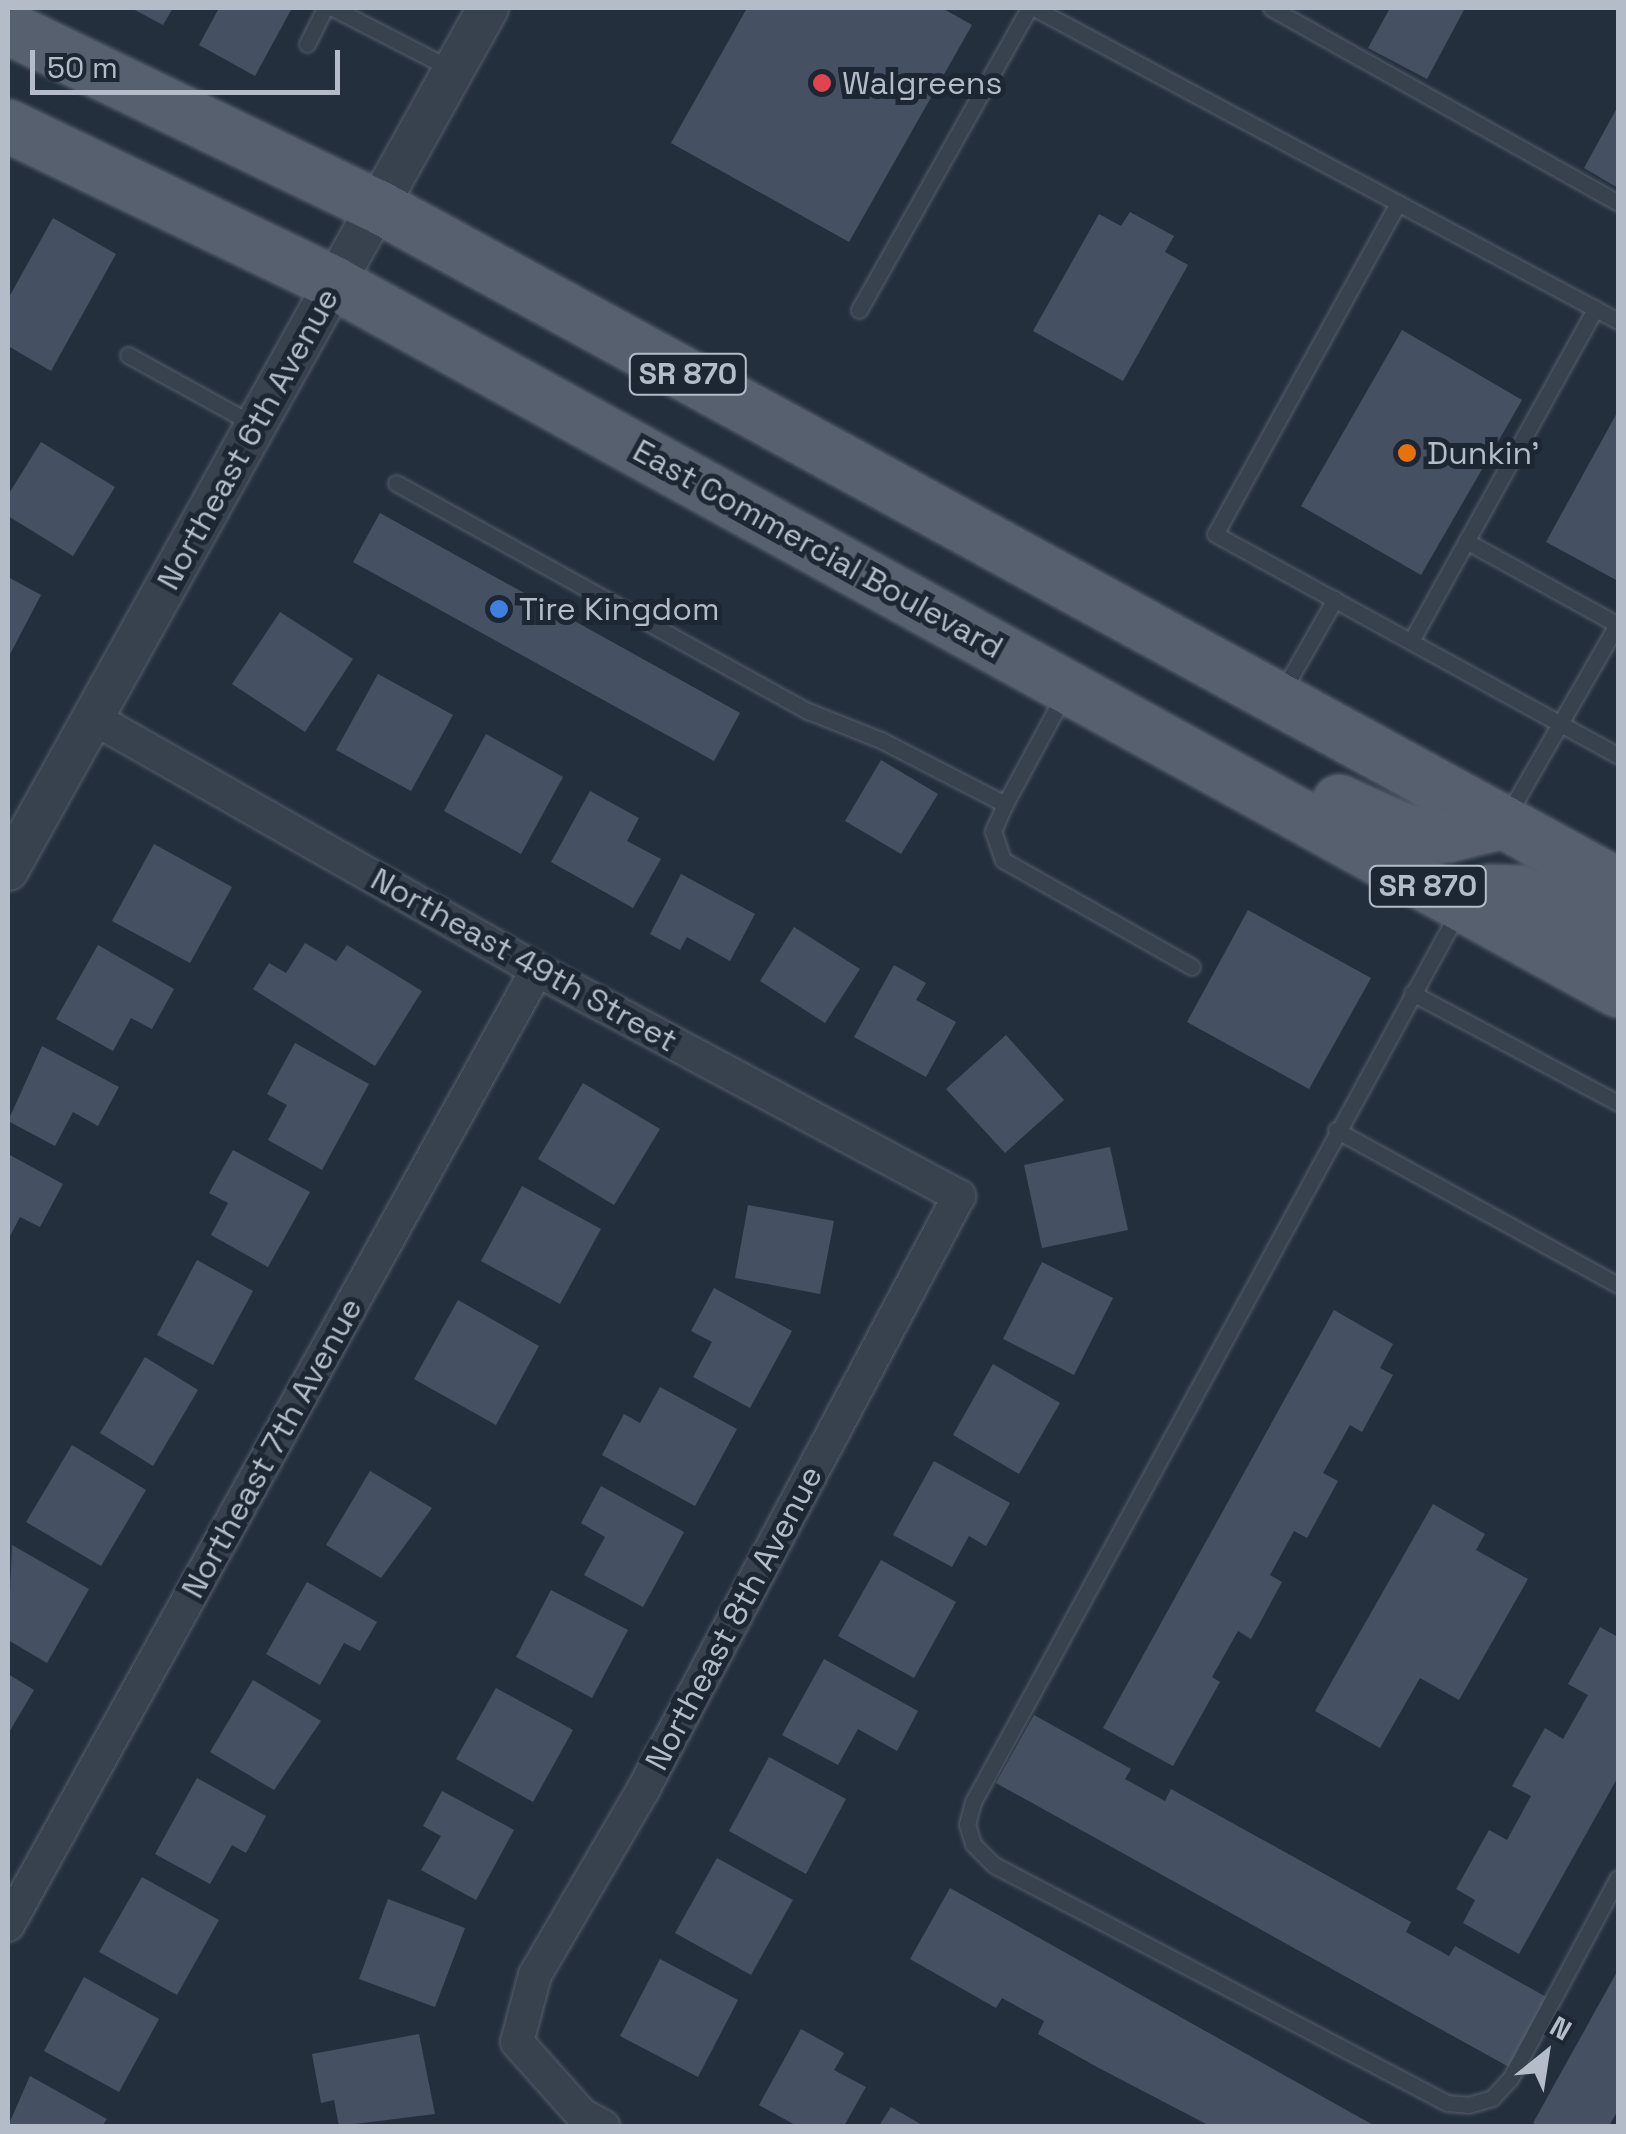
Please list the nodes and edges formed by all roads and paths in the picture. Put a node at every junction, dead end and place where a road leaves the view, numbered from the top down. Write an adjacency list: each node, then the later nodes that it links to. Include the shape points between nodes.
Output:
1 (325, 8): 7 (lane)
2 (333, 8): 8 (lane)
3 (488, 8): 8 (street, Northeast 6th Avenue)
4 (1031, 8): 11 (lane); 15 (lane)
5 (1271, 8): 10 (lane)
6 (8, 28): 12 (main road, SR 870)
7 (307, 44)
8 (453, 70): 12 (street, Northeast 6th Avenue)
9 (8, 126): 13 (main road, East Commercial Boulevard / SR 870)
10 (1618, 202)
11 (1398, 203): 14 (lane); 21 (lane, via 1215,534)
12 (377, 206): 13 (street, Northeast 6th Avenue); 26 (main road, SR 870)
13 (334, 283): 18 (street, Northeast 6th Avenue); 24 (main road, East Commercial Boulevard / SR 870)
14 (1595, 308): 16 (lane); 20 (lane)
15 (859, 310)
16 (1618, 321)
17 (128, 355): 18 (lane)
18 (255, 425): 27 (street, Northeast 6th Avenue)
19 (396, 482): 30 (lane, via 808,711)
20 (1466, 541): 22 (lane); 23 (lane)
21 (1334, 600): 23 (lane); 26 (lane)
22 (1618, 625): 28 (lane)
23 (1411, 641): 28 (lane)
24 (1012, 657): 25 (main road, East Commercial Boulevard / SR 870); 31 (main road, via 1102,672 1405,832 1448,836)
25 (1068, 688): 30 (lane); 34 (main road, East Commercial Boulevard / SR 870)
26 (1278, 698): 31 (main road, SR 870)
27 (92, 718): 32 (street, Northeast 6th Avenue); 37 (street, Northeast 49th Street)
28 (1560, 723): 29 (lane); 31 (lane)
29 (1618, 756)
30 (1005, 804): 36 (lane, via 993,830 1003,860)
31 (1504, 822): 33 (main road, SR 870)
32 (8, 870)
33 (1618, 885)
34 (1462, 904): 35 (main road, via 1490,891 1520,892); 38 (main road, East Commercial Boulevard / SR 870); 39 (lane)
35 (1618, 938)
36 (1192, 967)
37 (537, 970): 42 (street, Northeast 49th Street); 45 (street, Northeast 7th Avenue)
38 (1618, 991)
39 (1412, 993): 40 (lane); 41 (lane)
40 (1618, 1104)
41 (1336, 1130): 43 (lane); 44 (lane, via 972,1802 967,1824 973,1844 994,1865 1447,2103 1468,2105 1492,2098 1510,2078)
42 (959, 1196): 46 (street, Northeast 8th Avenue, via 643,1790 535,1975 517,2042 582,2114)
43 (1618, 1285)
44 (1618, 1878)
45 (8, 1925)
46 (602, 2126)

